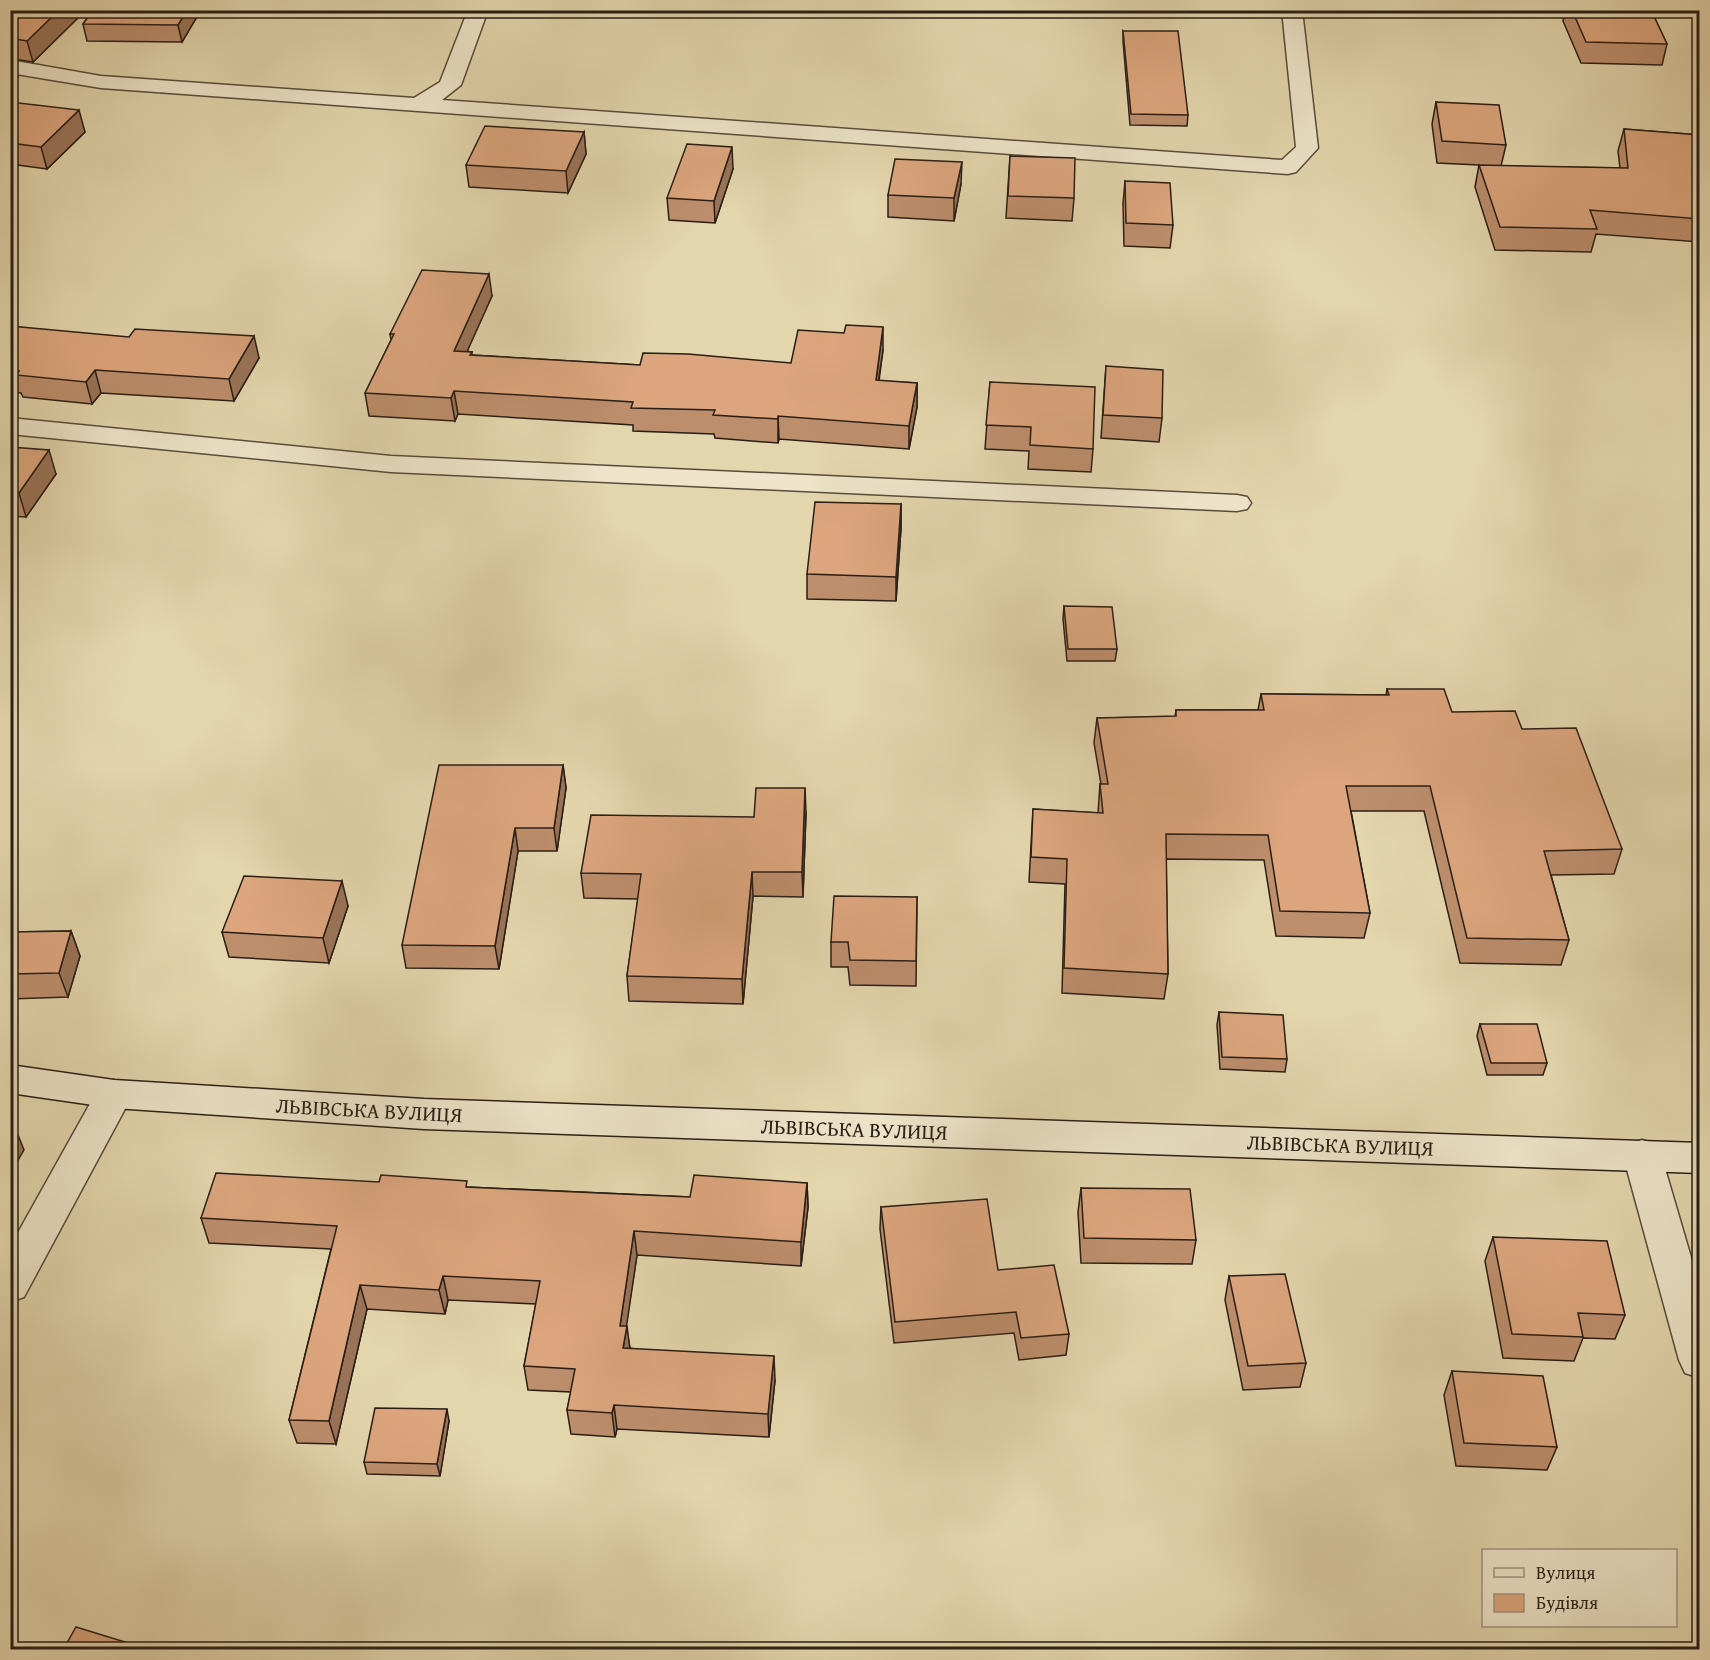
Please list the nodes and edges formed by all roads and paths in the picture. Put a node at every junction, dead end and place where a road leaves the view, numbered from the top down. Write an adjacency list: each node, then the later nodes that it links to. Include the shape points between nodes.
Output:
1 (478, 10): 4 (street, via 450,85)
2 (1292, 10): 4 (street, via 1307,148 1288,168)
3 (10, 66): 4 (street, via 101,82)
4 (418, 105)
5 (10, 426): 6 (street, via 391,464)
6 (1237, 503)
7 (10, 1079): 8 (street, ЛЬВІВСЬКА ВУЛИЦЯ)
8 (114, 1094): 9 (street, ЛЬВІВСЬКА ВУЛИЦЯ, via 424,1114); 11 (street)
9 (1642, 1155): 10 (street, ЛЬВІВСЬКА ВУЛИЦЯ); 12 (street)
10 (1700, 1158)
11 (10, 1285)
12 (1700, 1360)

